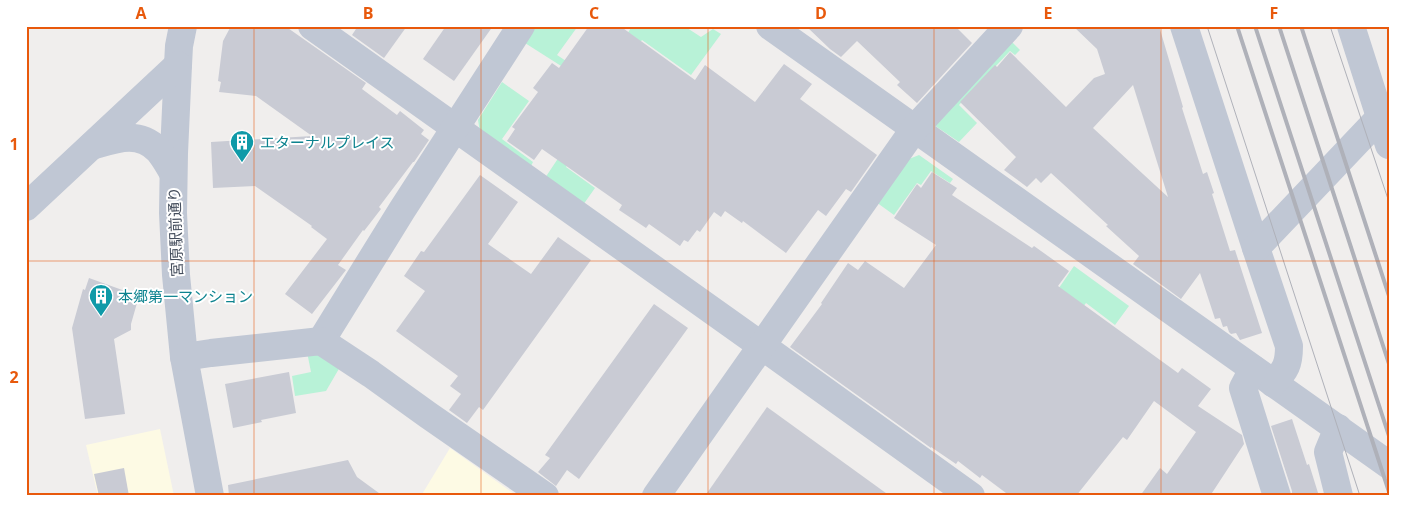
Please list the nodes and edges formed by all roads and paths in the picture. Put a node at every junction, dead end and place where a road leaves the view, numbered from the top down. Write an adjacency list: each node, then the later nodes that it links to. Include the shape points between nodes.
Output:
1 (183, 26): 8 (street, 宮原駅前通り)
2 (312, 26): 11 (street)
3 (521, 26): 11 (street)
4 (770, 26): 10 (street)
5 (1008, 26): 10 (street)
6 (1184, 26): 16 (street)
7 (1351, 26): 9 (street)
8 (178, 66): 13 (street); 14 (street, 宮原駅前通り)
9 (1384, 113): 12 (street); 16 (street)
10 (915, 128): 18 (street); 20 (street)
11 (456, 129): 17 (street); 18 (street)
12 (1389, 145)
13 (91, 147): 14 (street, via 122,137 143,139 158,150); 15 (street)
14 (174, 173): 19 (street, 宮原駅前通り, via 176,275)
15 (26, 207)
16 (1256, 248): 20 (street, via 1289,346 1289,361 1284,372)
17 (321, 341): 19 (street); 24 (street)
18 (762, 346): 25 (street); 26 (street)
19 (184, 358): 23 (street, 宮原駅前通り)
20 (1263, 376): 21 (street); 27 (street, via 1243,388)
21 (1338, 428): 22 (street); 28 (street, via 1328,452)
22 (1389, 465)
23 (210, 496)
24 (545, 496)
25 (656, 496)
26 (971, 496)
27 (1277, 496)
28 (1339, 496)

